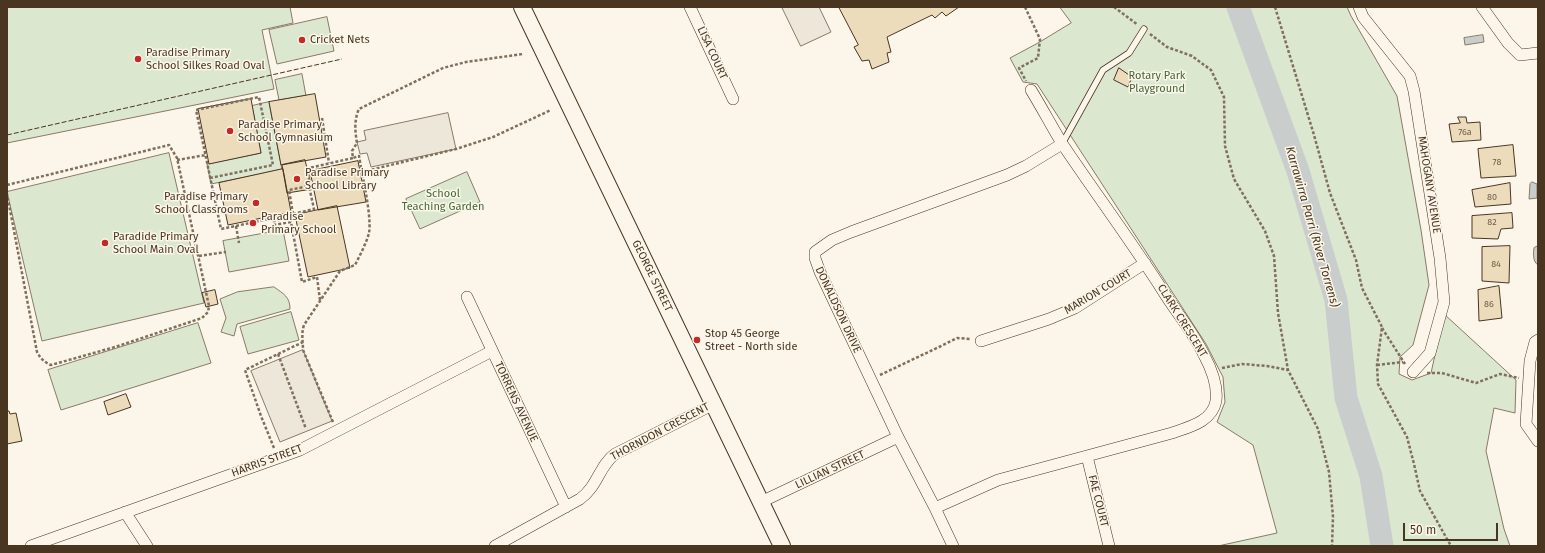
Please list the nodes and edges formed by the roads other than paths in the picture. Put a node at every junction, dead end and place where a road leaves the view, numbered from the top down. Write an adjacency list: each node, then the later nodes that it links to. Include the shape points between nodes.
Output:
1 (522, 7): 16 (street, GEORGE STREET)
2 (690, 7): 8 (street, LISA COURT)
3 (1359, 7): 15 (street, MAHOGANY AVENUE, via 1363,17 1410,76 1440,258 1444,302 1430,353)
4 (1482, 7): 6 (street, via 1508,43 1520,54)
5 (1144, 29): 9 (lane, via 1129,53 1102,70)
6 (1538, 53)
7 (1031, 90): 9 (street, CLARK CRESCENT)
8 (733, 98)
9 (1062, 144): 10 (street, CLARK CRESCENT); 17 (street, DONALDSON DRIVE, via 1007,175 845,234 815,252 820,272)
10 (1145, 263): 13 (street, MARION COURT, via 1075,308); 19 (street, CLARK CRESCENT, via 1203,353 1211,370 1216,402 1211,413 1203,421 1172,433)
11 (467, 297): 14 (street, TORRENS AVENUE)
12 (1538, 340): 18 (street, via 1535,342 1530,361 1526,424)
13 (981, 341)
14 (492, 351): 21 (street, TORRENS AVENUE); 23 (street, HARRIS STREET, via 300,450)
15 (1413, 372)
16 (714, 404): 20 (street, GEORGE STREET); 21 (street, THORNDON CRESCENT, via 615,454 608,459 589,492)
17 (898, 437): 20 (street, LILLIAN STREET); 22 (street, DONALDSON DRIVE)
18 (1538, 441)
19 (1087, 456): 22 (street, CLARK CRESCENT, via 998,480); 29 (street, FAE COURT)
20 (761, 502): 27 (street, GEORGE STREET)
21 (566, 507): 26 (street, THORNDON CRESCENT)
22 (935, 508): 28 (street, DONALDSON DRIVE)
23 (125, 512): 24 (street, HARRIS STREET); 25 (street)
24 (31, 546)
25 (147, 546)
26 (495, 546)
27 (782, 546)
28 (953, 546)
29 (1109, 546)

